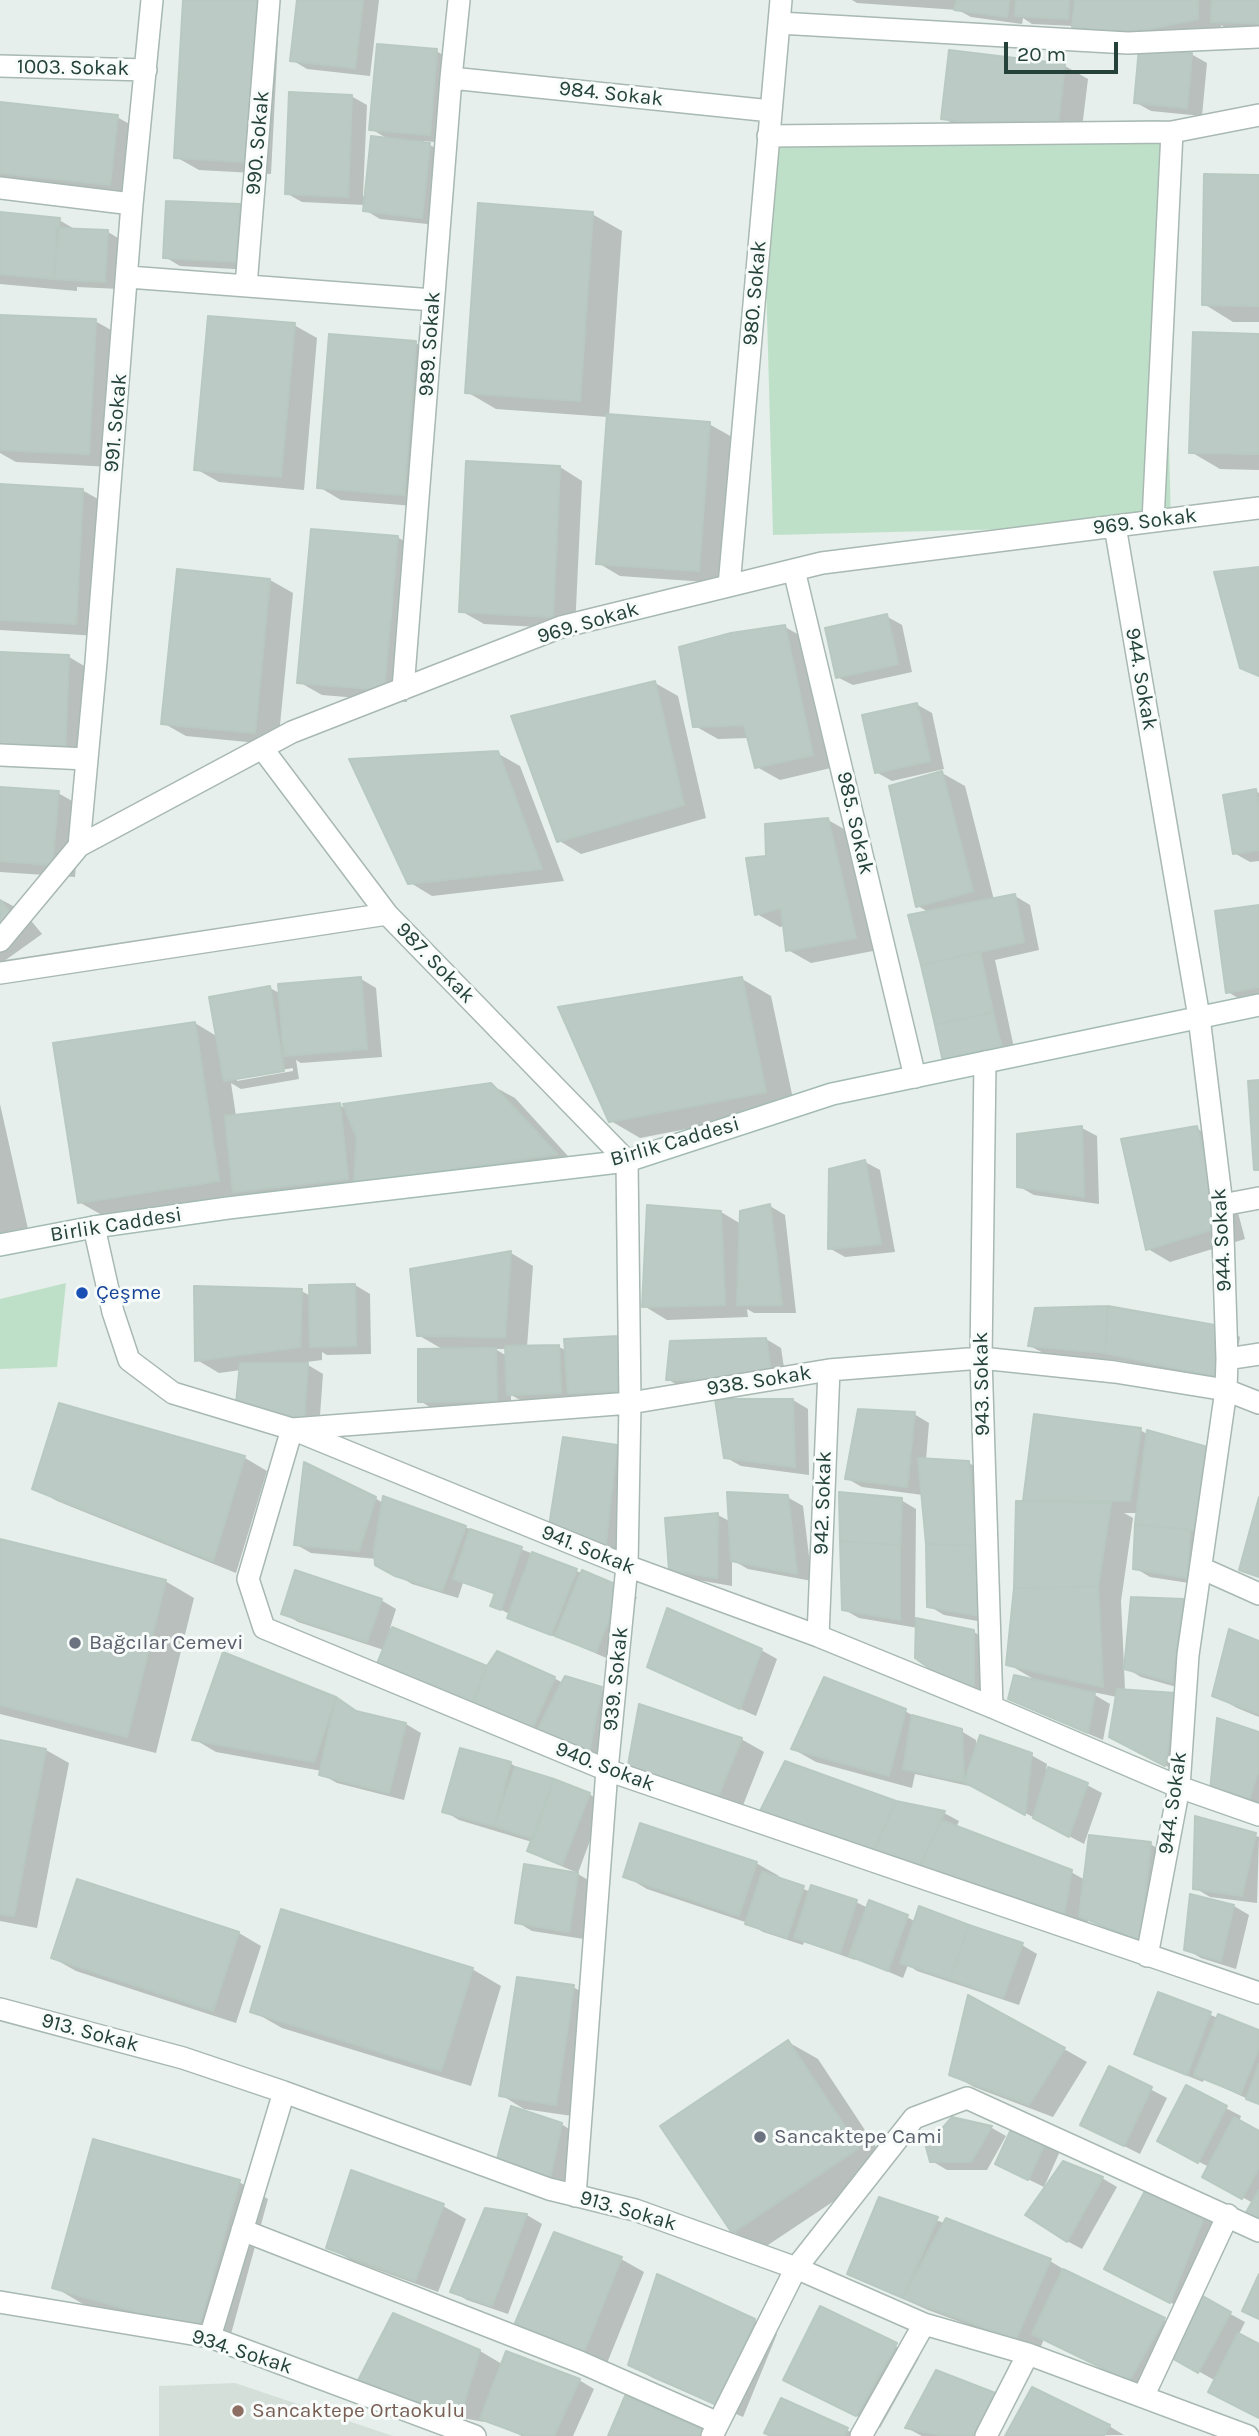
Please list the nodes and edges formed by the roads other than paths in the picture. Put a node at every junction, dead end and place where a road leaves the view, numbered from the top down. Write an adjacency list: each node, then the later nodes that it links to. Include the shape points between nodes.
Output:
1 (152, 0): 8 (street, 991. Sokak)
2 (270, 0): 17 (street, 990. Sokak)
3 (459, 0): 9 (street, 989. Sokak)
4 (781, 0): 5 (street, 980. Sokak)
5 (779, 23): 6 (street, via 1128,43); 10 (street, 980. Sokak)
6 (1259, 37)
7 (0, 66): 8 (street, 1003. Sokak)
8 (146, 70): 15 (street, 991. Sokak)
9 (451, 78): 10 (street, 984. Sokak); 18 (street, 989. Sokak)
10 (771, 111): 13 (street, 980. Sokak)
11 (1259, 115): 12 (street)
12 (1172, 132): 13 (street); 20 (street)
13 (768, 136): 23 (street, 980. Sokak)
14 (0, 188): 15 (street)
15 (132, 204): 16 (street, 991. Sokak)
16 (128, 277): 17 (street); 27 (street, 991. Sokak)
17 (246, 286): 18 (street)
18 (433, 300): 24 (street, 989. Sokak)
19 (1259, 508): 20 (street, 969. Sokak)
20 (1153, 521): 21 (street, 969. Sokak)
21 (1115, 526): 22 (street, 969. Sokak); 33 (street, 944. Sokak)
22 (794, 570): 23 (street, 969. Sokak); 35 (street, 985. Sokak)
23 (729, 586): 24 (street, 969. Sokak, via 561,627)
24 (403, 689): 25 (street, 969. Sokak)
25 (262, 748): 28 (street, 969. Sokak); 29 (street, 987. Sokak)
26 (0, 755): 27 (street)
27 (87, 759): 28 (street, 991. Sokak)
28 (79, 846): 30 (street, 969. Sokak)
29 (387, 914): 31 (street); 36 (street, 987. Sokak)
30 (0, 941)
31 (0, 973)
32 (1259, 1005): 33 (street, Birlik Caddesi)
33 (1199, 1017): 34 (street, Birlik Caddesi); 38 (street, 944. Sokak)
34 (985, 1062): 35 (street, Birlik Caddesi); 42 (street, 943. Sokak)
35 (915, 1077): 36 (street, Birlik Caddesi, via 832,1094)
36 (627, 1161): 39 (street, Birlik Caddesi); 46 (street, 939. Sokak)
37 (1259, 1198): 38 (street)
38 (1222, 1205): 43 (street, 944. Sokak)
39 (94, 1227): 40 (street, Birlik Caddesi); 48 (street, 941. Sokak, via 129,1360 173,1393)
40 (0, 1245)
41 (1259, 1353): 43 (street)
42 (981, 1358): 44 (street, 938. Sokak); 45 (street, 938. Sokak); 53 (street, 943. Sokak)
43 (1227, 1359): 45 (street, 944. Sokak)
44 (829, 1370): 46 (street, 938. Sokak); 52 (street, 942. Sokak)
45 (1226, 1390): 47 (street, 938. Sokak); 50 (street, 944. Sokak)
46 (630, 1403): 48 (street, 938. Sokak); 49 (street, 939. Sokak)
47 (1259, 1403)
48 (292, 1429): 49 (street, 941. Sokak); 54 (street, 940. Sokak, via 248,1579 264,1628)
49 (627, 1566): 52 (street, 941. Sokak); 54 (street, 939. Sokak)
50 (1200, 1568): 51 (street); 55 (street, 944. Sokak, via 1188,1656)
51 (1259, 1594)
52 (818, 1636): 53 (street, 941. Sokak)
53 (992, 1707): 55 (street, 941. Sokak)
54 (607, 1770): 57 (street, 940. Sokak); 61 (street, 939. Sokak)
55 (1179, 1787): 56 (street, 941. Sokak); 57 (street, 944. Sokak)
56 (1259, 1815)
57 (1147, 1956): 58 (street, 940. Sokak)
58 (1259, 1993)
59 (0, 2009): 60 (street, 913. Sokak, via 175,2055)
60 (284, 2092): 61 (street, 913. Sokak); 63 (street)
61 (575, 2196): 65 (street, 913. Sokak, via 635,2210)
62 (1228, 2215): 64 (street); 65 (street, via 967,2098 914,2118); 70 (street)
63 (242, 2230): 68 (street); 71 (street, via 580,2362)
64 (1259, 2231)
65 (796, 2269): 67 (street, 913. Sokak); 71 (street)
66 (0, 2302): 68 (street, 934. Sokak)
67 (924, 2324): 69 (street, 913. Sokak); 73 (street)
68 (210, 2337): 72 (street, 934. Sokak)
69 (1028, 2354): 70 (street, 913. Sokak); 74 (street)
70 (1143, 2397): 75 (street, 913. Sokak)
71 (715, 2429)
72 (475, 2436)
73 (862, 2436)
74 (986, 2436)
75 (1248, 2436)

